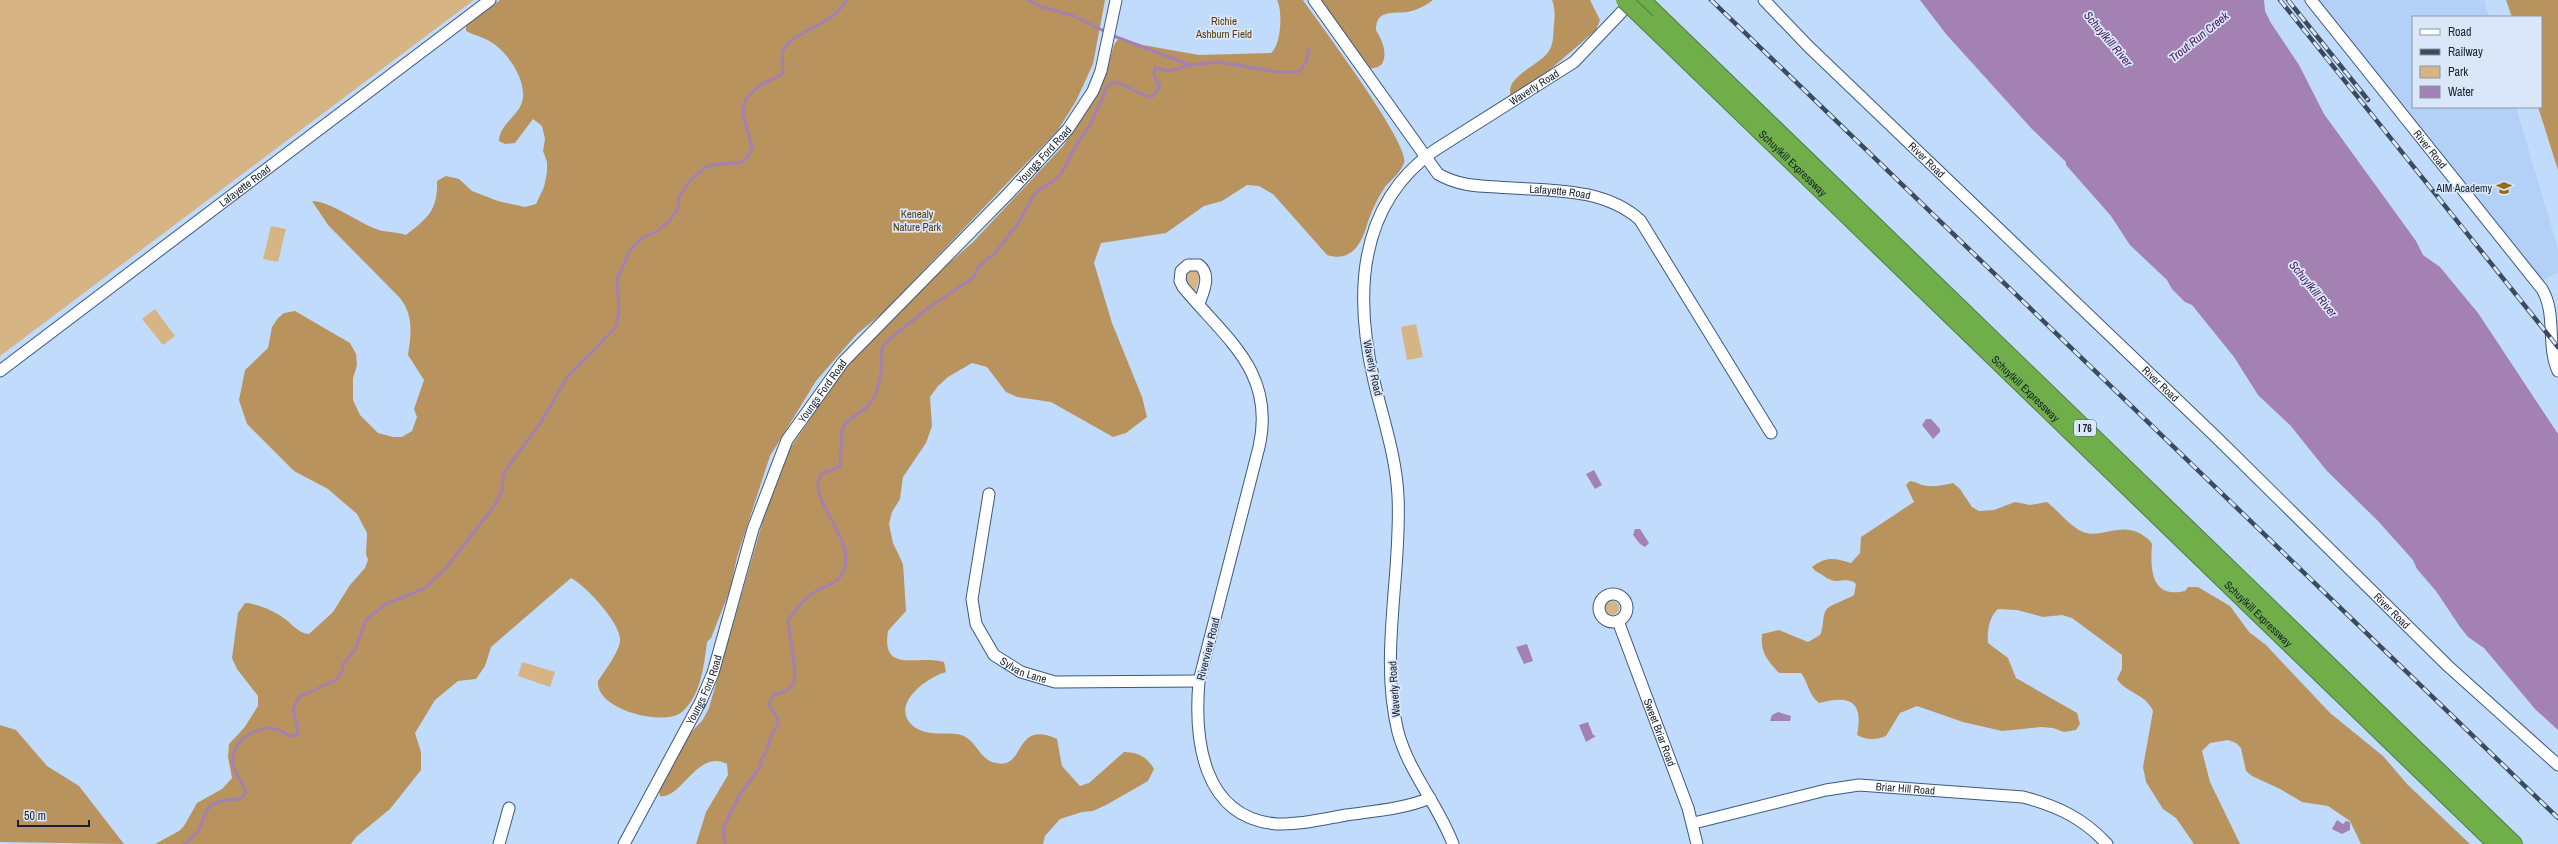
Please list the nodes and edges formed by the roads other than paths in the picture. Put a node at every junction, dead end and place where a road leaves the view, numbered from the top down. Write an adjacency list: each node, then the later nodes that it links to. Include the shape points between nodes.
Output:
1 (490, 0): 12 (street, Lafayette Road)
2 (1116, 0): 23 (street, Youngs Ford Road, via 1098,80 1068,129 993,210 843,362 787,440 753,529 713,673 701,702)
3 (1314, 0): 10 (street, Lafayette Road)
4 (1624, 0): 9 (highway, Schuylkill Expressway / I 76, bridge)
5 (1633, 0): 10 (street, Waverly Road, via 1574,62)
6 (1642, 0): 9 (highway, Schuylkill Expressway / I 76)
7 (1764, 0): 18 (street, River Road, via 1813,51 1992,220 2448,666)
8 (2311, 0): 13 (street, River Road, via 2542,289 2549,302 2550,346)
9 (1651, 17): 27 (highway, Schuylkill Expressway / I 76); 28 (highway, Schuylkill Expressway / I 76)
10 (1424, 158): 14 (street, Lafayette Road, via 1438,174 1458,183 1591,195 1615,202 1634,214 1665,258); 19 (street, Waverly Road, via 1397,186 1380,214 1366,258 1363,290 1369,354 1391,444 1398,489 1392,673 1394,711 1407,757)
11 (1199, 304): 17 (street, Riverview Road, via 1252,371 1261,391 1264,412 1259,447)
12 (0, 371)
13 (2558, 371)
14 (1771, 433)
15 (989, 494): 17 (street, Sylvan Lane, via 972,599 976,624 994,655 1020,672 1055,682)
16 (1618, 621): 21 (street, Sweet Briar Road)
17 (1200, 681): 19 (street, Riverview Road, via 1199,728 1206,770 1210,781 1228,802 1249,816 1276,824 1294,823 1411,805)
18 (2558, 765)
19 (1430, 798): 24 (street, Waverly Road)
20 (509, 808): 22 (street)
21 (1694, 823): 25 (street, Sweet Briar Road); 26 (street, Briar Hill Road, via 1839,787 1879,784 2023,797 2042,802 2064,810 2080,820)
22 (499, 844)
23 (624, 844)
24 (1453, 844)
25 (1697, 844)
26 (2107, 844)
27 (2496, 844)
28 (2514, 844)

